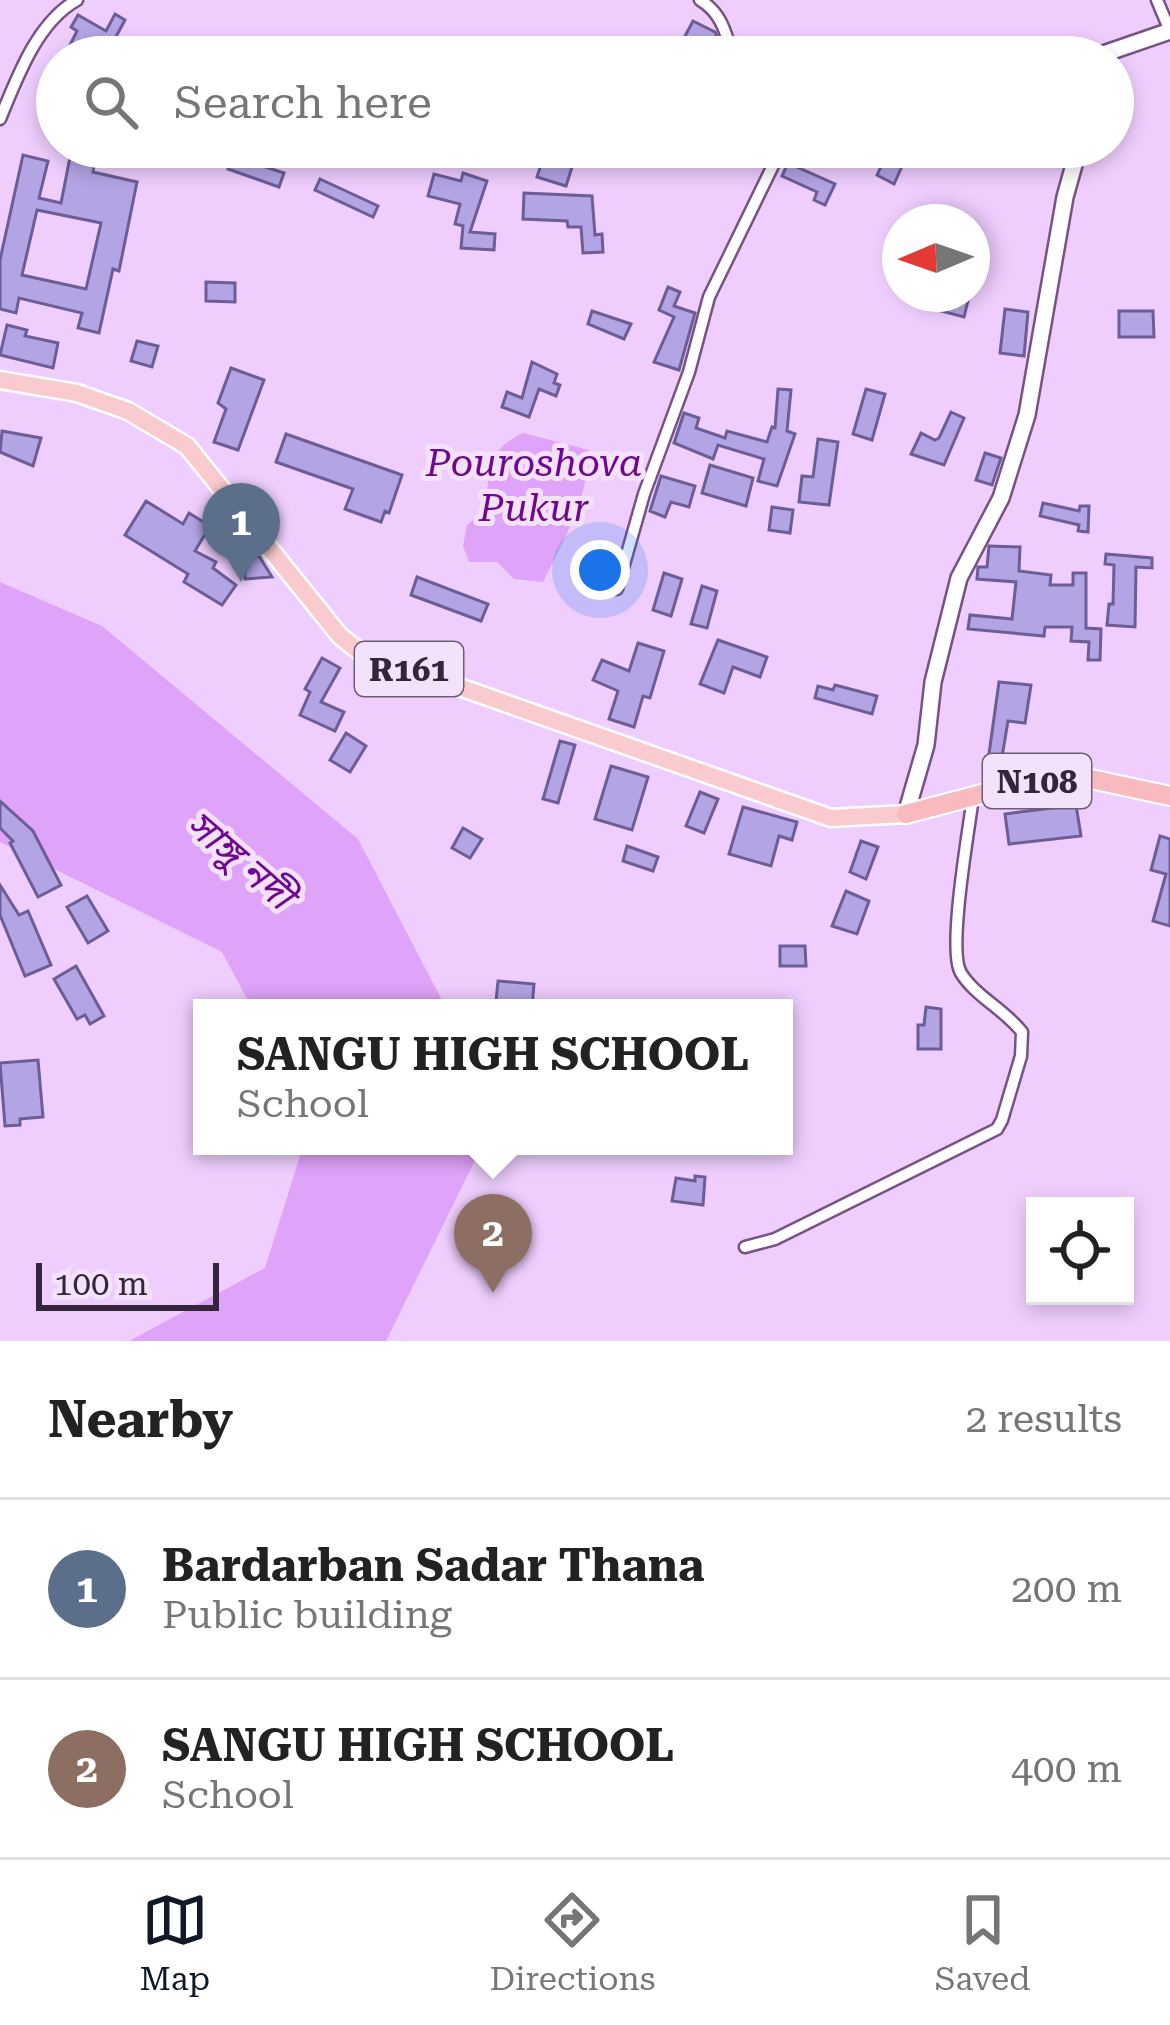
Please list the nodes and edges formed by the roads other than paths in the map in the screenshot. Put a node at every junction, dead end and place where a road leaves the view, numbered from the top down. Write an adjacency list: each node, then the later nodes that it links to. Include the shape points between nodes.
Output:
1 (75, 0): 5 (street)
2 (700, 0): 6 (street)
3 (1157, 0): 4 (street)
4 (1170, 31): 8 (main road)
5 (42, 36)
6 (726, 36)
7 (36, 43): 9 (street)
8 (1134, 44)
9 (0, 119)
10 (772, 168): 13 (street, via 709,297)
11 (1073, 168): 16 (main road, via 1027,415 1000,498 959,578)
12 (0, 380): 16 (main road, R161, via 77,393 187,446 360,652 831,818)
13 (617, 589)
14 (973, 796): 15 (highway, N108, via 1072,775); 16 (highway, N108); 17 (street, via 955,958 1022,1032 1002,1120 775,1240)
15 (1170, 796)
16 (906, 814)
17 (745, 1246)

